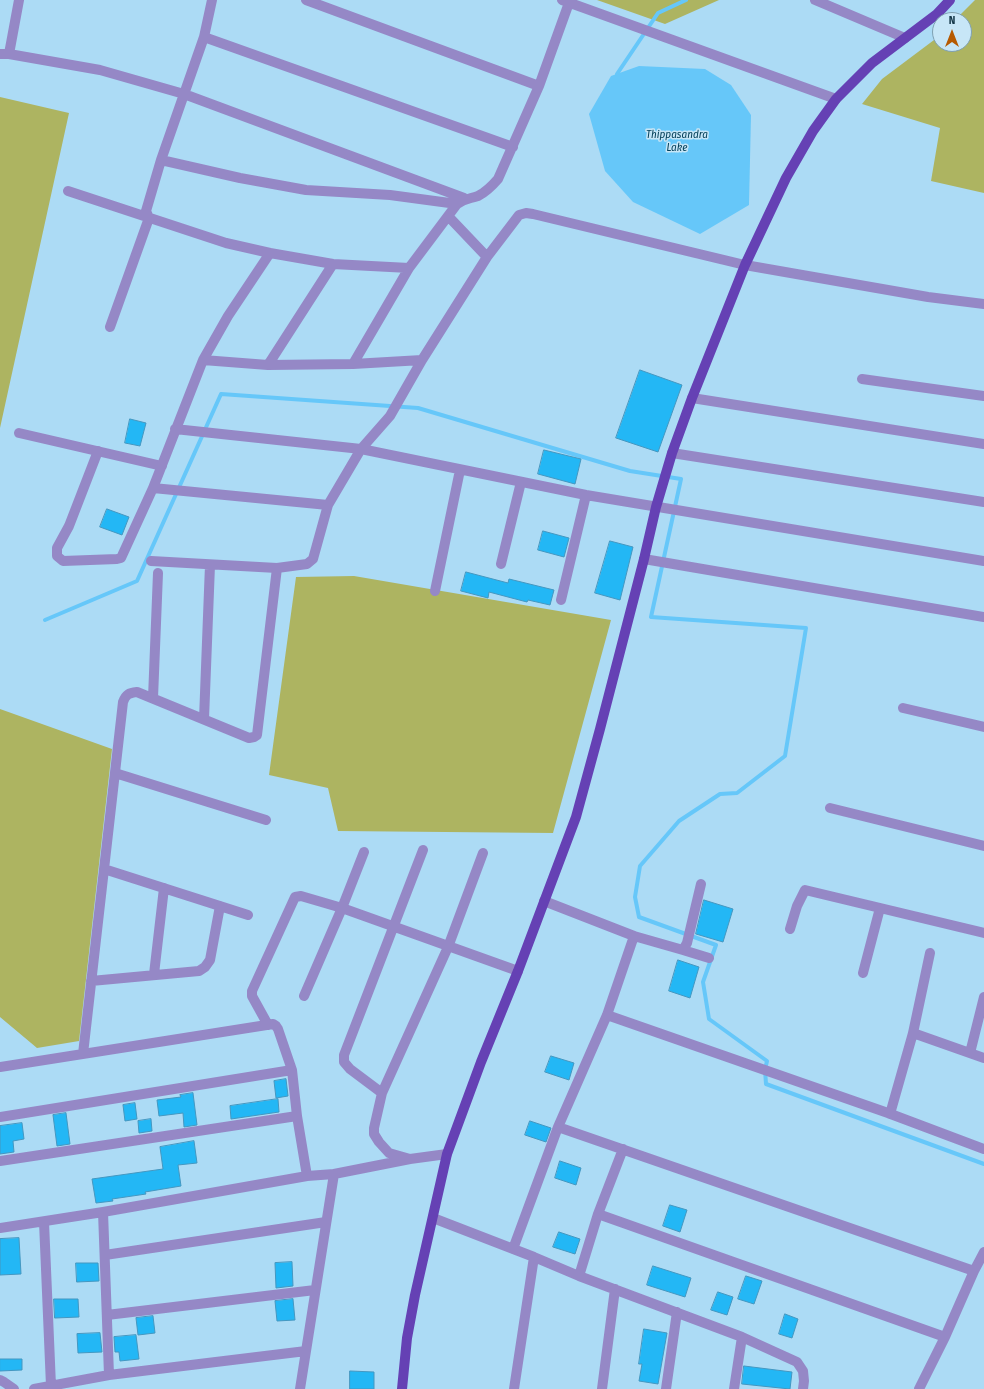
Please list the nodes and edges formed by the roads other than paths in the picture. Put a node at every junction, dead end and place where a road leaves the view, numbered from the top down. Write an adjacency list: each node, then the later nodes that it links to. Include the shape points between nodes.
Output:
1 (19, 0): 9 (street)
2 (212, 0): 7 (street)
3 (306, 0): 10 (street)
4 (815, 0): 8 (street)
5 (950, 0): 8 (main road, via 937,14)
6 (567, 1): 10 (street); 12 (street)
7 (204, 37): 11 (street); 13 (street)
8 (906, 38): 12 (main road, via 872,63)
9 (5, 54): 11 (street, via 100,70)
10 (539, 86): 13 (street)
11 (184, 94): 14 (street); 16 (street)
12 (836, 99): 22 (main road, via 813,131 790,172)
13 (513, 147): 16 (street, via 498,179 489,190)
14 (160, 160): 16 (street, via 306,190); 18 (street, via 146,211)
15 (68, 191): 18 (street)
16 (461, 201): 17 (street)
17 (448, 216): 20 (street); 23 (street)
18 (149, 218): 19 (street, via 226,244); 25 (street)
19 (270, 253): 21 (street); 26 (street, via 228,316)
20 (487, 257): 22 (street, via 519,215 526,213); 27 (street)
21 (333, 264): 23 (street); 29 (street)
22 (745, 265): 24 (street, via 928,298); 32 (main road)
23 (409, 268): 28 (street)
24 (984, 304)
25 (110, 327)
26 (204, 360): 29 (street); 33 (street)
27 (422, 360): 28 (street); 36 (street, via 390,416)
28 (353, 364): 29 (street)
29 (268, 365)
30 (862, 379): 31 (street)
31 (984, 396)
32 (692, 398): 35 (street); 38 (main road)
33 (175, 429): 36 (street); 39 (street)
34 (19, 433): 37 (street)
35 (984, 444)
36 (361, 449): 40 (street); 45 (street)
37 (98, 451): 39 (street); 42 (street, via 69,526 57,548 57,556 63,561 121,558)
38 (672, 453): 44 (street); 46 (main road)
39 (162, 466): 42 (street)
40 (460, 470): 41 (street); 54 (street)
41 (521, 482): 43 (street); 50 (street)
42 (153, 488): 45 (street)
43 (586, 495): 46 (street); 55 (street)
44 (984, 502)
45 (328, 505): 52 (street, via 311,562)
46 (656, 507): 47 (main road); 49 (street)
47 (644, 559): 56 (street); 71 (main road, via 576,817)
48 (151, 561): 51 (street)
49 (984, 562)
50 (501, 564)
51 (210, 565): 52 (street); 59 (street)
52 (276, 568): 59 (street, via 258,735 249,738)
53 (158, 573): 57 (street)
54 (435, 591)
55 (560, 600)
56 (984, 618)
57 (153, 698): 59 (street); 61 (street, via 137,692 125,697)
58 (902, 708): 60 (street)
59 (204, 719)
60 (984, 727)
61 (115, 773): 63 (street); 68 (street)
62 (830, 808): 64 (street)
63 (266, 820)
64 (984, 846)
65 (423, 850): 76 (street)
66 (364, 852): 73 (street)
67 (483, 853): 80 (street)
68 (104, 869): 70 (street); 87 (street)
69 (701, 884): 81 (street)
70 (164, 888): 72 (street); 86 (street)
71 (544, 901): 79 (street); 84 (main road)
72 (220, 906): 75 (street); 86 (street, via 210,960 205,967 199,970)
73 (342, 908): 76 (street); 88 (street); 91 (street, via 301,896 295,897 252,991 252,996)
74 (880, 908): 77 (street, via 805,890); 78 (street); 85 (street)
75 (248, 915)
76 (394, 928): 80 (street); 98 (street, via 344,1055 344,1062 350,1069)
77 (790, 929)
78 (984, 933)
79 (634, 936): 81 (street); 90 (street)
80 (448, 947): 84 (street); 98 (street)
81 (685, 947): 83 (street)
82 (930, 954): 92 (street)
83 (709, 958)
84 (518, 971): 105 (main road)
85 (863, 973)
86 (154, 974): 87 (street)
87 (92, 981): 94 (street)
88 (304, 996)
89 (984, 997): 93 (street)
90 (607, 1015): 99 (street); 102 (street)
91 (268, 1025): 94 (street); 97 (street, via 273,1024 278,1029)
92 (913, 1034): 93 (street); 99 (street)
93 (970, 1053): 95 (street)
94 (83, 1054): 96 (street)
95 (984, 1058)
96 (0, 1067)
97 (292, 1070): 100 (street); 101 (street)
98 (382, 1093): 106 (street, via 374,1134 389,1153)
99 (890, 1114): 104 (street)
100 (297, 1116): 107 (street); 109 (street)
101 (0, 1117)
102 (558, 1127): 103 (street); 116 (street)
103 (623, 1149): 111 (street); 120 (street)
104 (984, 1149)
105 (447, 1154): 106 (street); 112 (main road)
106 (410, 1159): 108 (street)
107 (0, 1161)
108 (334, 1174): 109 (street); 114 (street)
109 (308, 1176): 110 (street)
110 (103, 1212): 113 (street); 118 (street)
111 (598, 1214): 121 (street); 127 (street)
112 (433, 1218): 116 (street); 135 (main road, via 407,1338)
113 (44, 1222): 115 (street); 131 (street)
114 (326, 1222): 118 (street); 123 (street)
115 (0, 1228)
116 (513, 1248): 119 (street)
117 (984, 1252): 120 (street)
118 (105, 1255): 125 (street)
119 (534, 1257): 121 (street); 136 (street)
120 (974, 1271): 127 (street)
121 (578, 1276): 122 (street)
122 (615, 1289): 124 (street); 137 (street)
123 (315, 1290): 125 (street); 128 (street)
124 (677, 1312): 126 (street); 138 (street)
125 (106, 1315): 129 (street)
126 (742, 1337): 139 (street); 140 (street, via 797,1362 803,1370)
127 (945, 1338): 141 (street)
128 (306, 1351): 129 (street); 134 (street)
129 (109, 1375): 131 (street)
130 (0, 1380): 132 (street)
131 (51, 1386): 133 (street)
132 (14, 1389)
133 (34, 1389)
134 (300, 1389)
135 (402, 1389)
136 (514, 1389)
137 (602, 1389)
138 (666, 1389)
139 (734, 1389)
140 (803, 1389)
141 (919, 1389)

